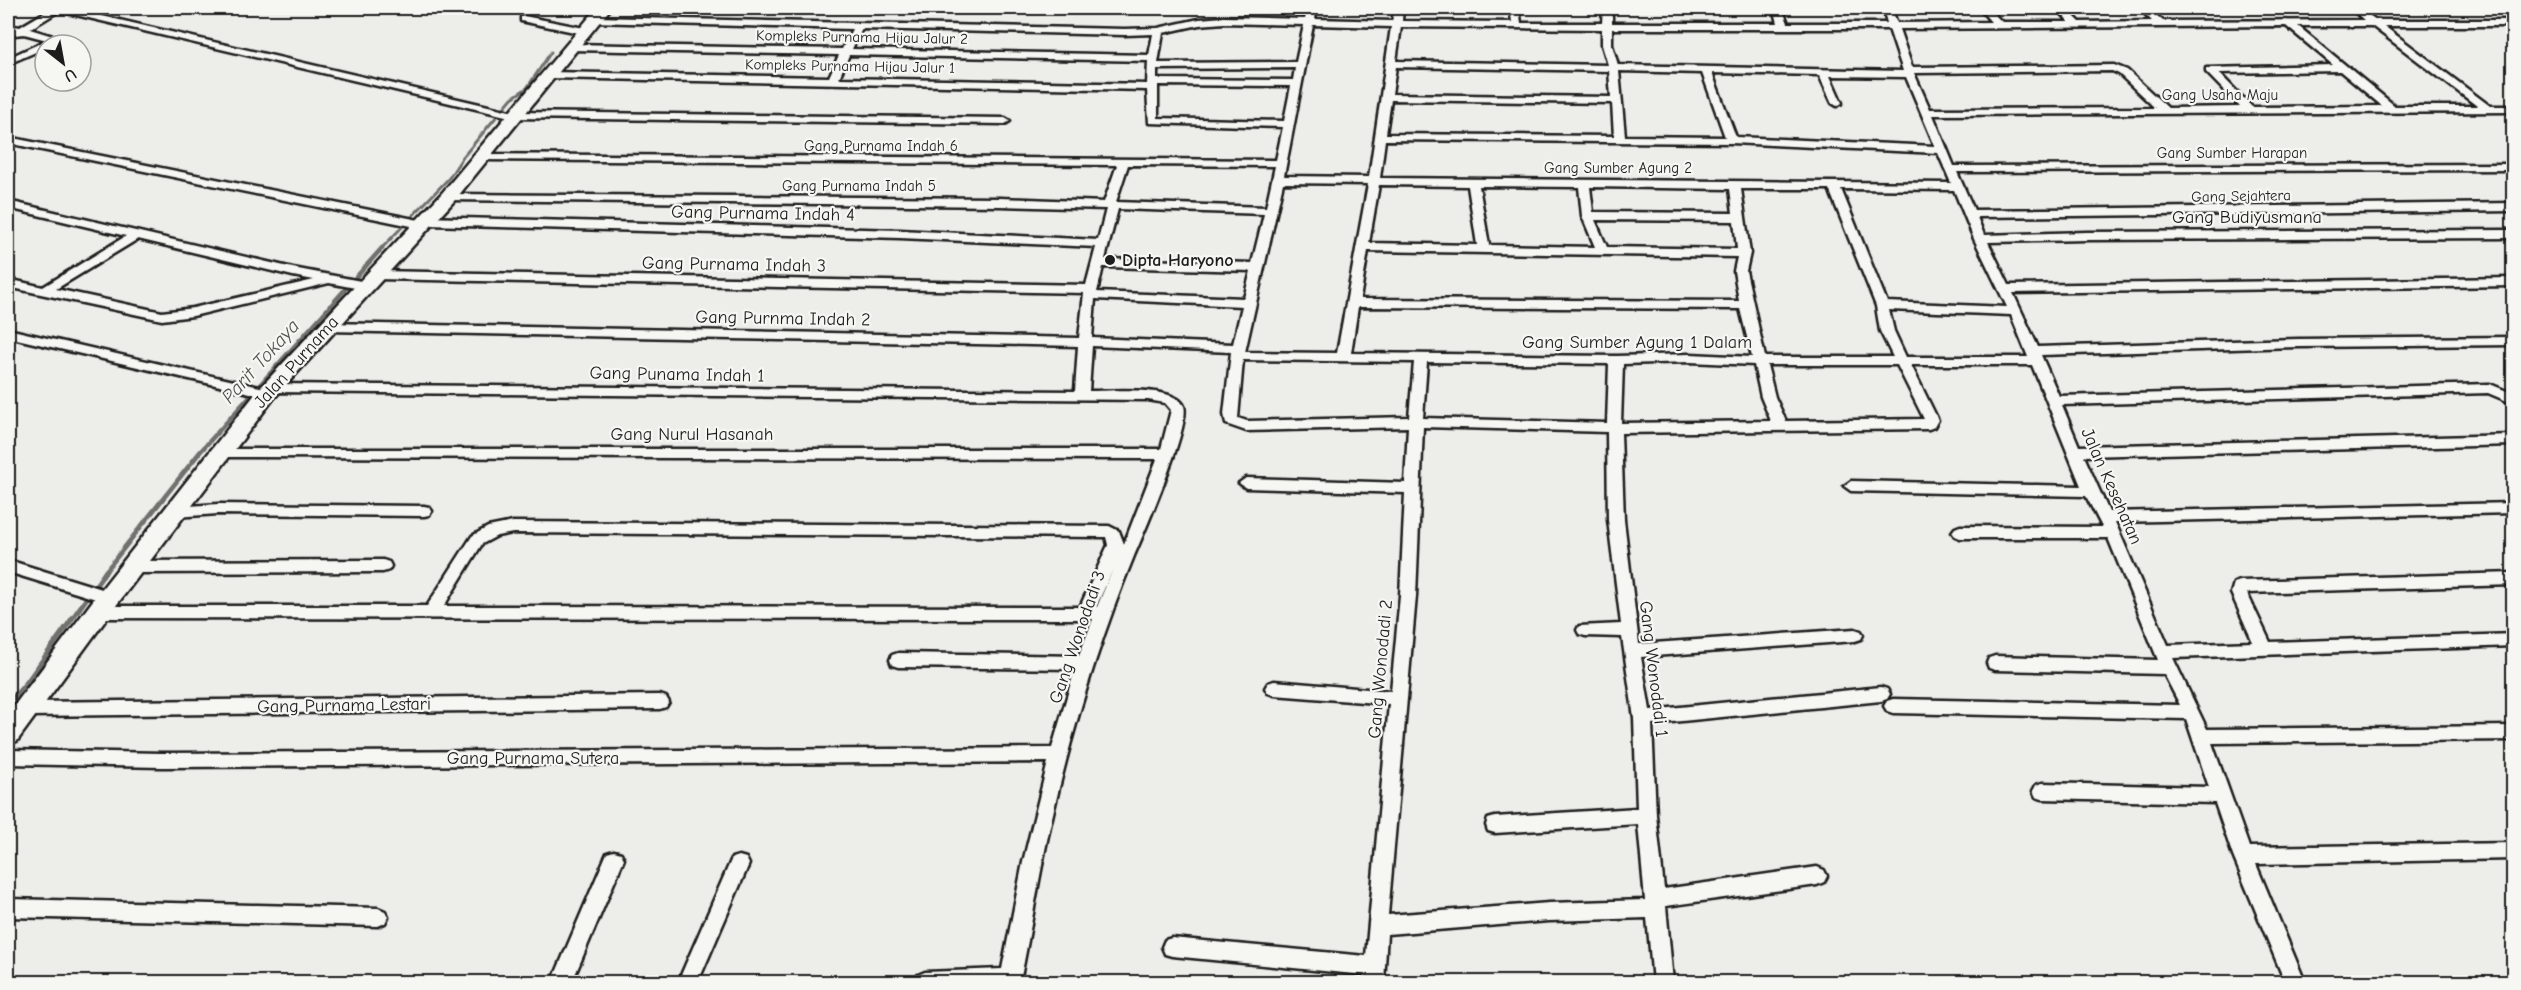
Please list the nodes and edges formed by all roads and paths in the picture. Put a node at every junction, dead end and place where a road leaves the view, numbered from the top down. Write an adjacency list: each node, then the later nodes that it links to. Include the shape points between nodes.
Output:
1 (59, 8): 29 (street); 56 (street)
2 (1312, 8): 15 (street)
3 (1399, 8): 22 (street)
4 (1515, 8): 23 (street)
5 (1607, 8): 27 (street)
6 (1778, 8): 24 (street)
7 (1887, 8): 25 (street, Jalan Kesehatan)
8 (1983, 8): 19 (street)
9 (2061, 8): 20 (street)
10 (2143, 8): 18 (street)
11 (2354, 8): 16 (street)
12 (1225, 15): 15 (street); 30 (street)
13 (524, 19): 14 (street)
14 (594, 19): 26 (street); 32 (street, Jalan Purnama)
15 (1308, 23): 22 (street); 37 (street)
16 (2374, 23): 17 (street); 21 (street); 54 (street)
17 (2514, 23)
18 (2160, 24): 20 (street); 21 (street)
19 (1999, 25): 20 (street); 25 (street)
20 (2078, 25)
21 (2290, 25): 38 (street)
22 (1397, 26): 23 (street); 36 (street)
23 (1517, 26): 27 (street)
24 (1784, 26): 25 (street); 27 (street)
25 (1893, 26): 42 (street, Jalan Kesehatan)
26 (858, 27): 30 (street); 33 (street)
27 (1607, 27): 39 (street)
28 (8, 28): 29 (street)
29 (22, 30): 31 (street); 34 (street, via 56,39)
30 (1158, 31): 35 (street)
31 (8, 39)
32 (570, 47): 33 (street, Kompleks Purnama Hijau Jalur 2); 43 (street, Jalan Purnama)
33 (845, 52): 35 (street, Kompleks Purnama Hijau Jalur 2); 44 (street)
34 (8, 61)
35 (1153, 62): 37 (street, Kompleks Purnama Hijau Jalur 2); 46 (street)
36 (1392, 64): 39 (street); 47 (street)
37 (1302, 65): 45 (street)
38 (2344, 68): 50 (street); 53 (street, via 2210,70)
39 (1614, 69): 40 (street); 48 (street)
40 (1706, 70): 41 (street); 62 (street)
41 (1823, 72): 42 (street); 49 (street)
42 (1909, 72): 52 (street, via 2114,69); 55 (street, Jalan Kesehatan)
43 (548, 75): 44 (street, Kompleks Purnama Hijau Jalur 1); 56 (street, Jalan Purnama)
44 (832, 81): 46 (street, Kompleks Purnama Hijau Jalur 1)
45 (1298, 83): 46 (street, Kompleks Purnama Hijau Jalur 1); 58 (street)
46 (1152, 85): 58 (street, via 1153,121)
47 (1387, 96): 48 (street); 59 (street)
48 (1615, 100): 61 (street)
49 (1837, 103)
50 (2392, 109): 53 (street, Gang Usaha Maju); 54 (street, Gang Usaha Maju)
51 (2514, 109): 54 (street, Gang Usaha Maju)
52 (2164, 110): 53 (street, Gang Usaha Maju); 55 (street, Gang Usaha Maju)
53 (2249, 110)
54 (2489, 110)
55 (1926, 112): 63 (street, Jalan Kesehatan)
56 (506, 113): 57 (street); 64 (street, Jalan Purnama)
57 (1005, 121)
58 (1289, 124): 66 (street)
59 (1381, 137): 61 (street); 70 (street)
60 (8, 140): 84 (street, Gang Purnama Indah 4)
61 (1620, 140): 62 (street)
62 (1732, 140): 63 (street)
63 (1943, 150): 68 (street, Jalan Kesehatan)
64 (481, 157): 65 (street, Gang Purnama Indah 6); 76 (street, Jalan Purnama)
65 (1122, 163): 66 (street, Gang Purnama Indah 6); 78 (street)
66 (1281, 164): 69 (street)
67 (2514, 167): 68 (street, Gang Sumber Harapan)
68 (1950, 169): 75 (street, Jalan Kesehatan)
69 (1278, 179): 70 (street, Gang Sumber Agung 2); 80 (street)
70 (1374, 180): 71 (street, Gang Sumber Agung 2); 89 (street)
71 (1473, 183): 72 (street, Gang Sumber Agung 2); 90 (street)
72 (1584, 183): 73 (street, Gang Sumber Agung 2); 82 (street)
73 (1735, 184): 74 (street, Gang Sumber Agung 2); 83 (street)
74 (1833, 185): 75 (street, Gang Sumber Agung 2); 105 (street)
75 (1958, 187): 81 (street, Jalan Kesehatan)
76 (448, 197): 78 (street, Gang Purnama Indah 5); 84 (street, Jalan Purnama)
77 (8, 205): 86 (street, Gang Purnama Indah 3)
78 (1111, 205): 80 (street, Gang Purnama Indah 5); 88 (street)
79 (2514, 207): 81 (street, Gang Sejahtera)
80 (1270, 211): 94 (street)
81 (1970, 214): 87 (street, Jalan Kesehatan)
82 (1588, 216): 83 (street); 91 (street)
83 (1739, 217): 92 (street)
84 (415, 223): 88 (street, Gang Purnama Indah 4, via 900,234); 96 (street, Jalan Purnama)
85 (2514, 234): 87 (street, Gang Budiyusmana)
86 (137, 235): 95 (street, Gang Purnama Indah 3); 100 (street)
87 (1980, 239): 99 (street, Jalan Kesehatan)
88 (1101, 244): 93 (street)
89 (1363, 247): 90 (street); 103 (street)
90 (1484, 249): 91 (street)
91 (1602, 250): 92 (street)
92 (1744, 253): 104 (street, via 1740,271)
93 (1097, 263): 94 (street); 101 (street)
94 (1257, 267): 102 (street)
95 (335, 281): 96 (street, Gang Purnama Indah 3); 100 (street, via 162,316)
96 (366, 282): 101 (street, Gang Purnama Indah 3); 107 (street, Jalan Purnama)
97 (2514, 282): 99 (street)
98 (8, 283): 100 (street)
99 (2005, 289): 106 (street, Jalan Kesehatan)
100 (43, 292)
101 (1090, 292): 102 (street, Gang Purnama Indah 3); 110 (street)
102 (1249, 302): 111 (street)
103 (1354, 303): 104 (street); 113 (street)
104 (1746, 305): 117 (street)
105 (1882, 306): 106 (street); 116 (street, via 1887,331)
106 (2016, 311): 112 (street, Jalan Kesehatan)
107 (327, 327): 110 (street, Gang Purnma Indah 2); 118 (street, Jalan Purnama)
108 (8, 333): 118 (street, Gang Punama Indah 1)
109 (2514, 341): 112 (street, Gang Sumber Agung 1 Dalam, via 2299,343)
110 (1086, 342): 111 (street, Gang Purnma Indah 2); 119 (street)
111 (1238, 352): 113 (street, Gang Sumber Agung 1 Dalam); 122 (street, via 1231,421 1246,426)
112 (2035, 356): 116 (street, Gang Sumber Agung 1 Dalam); 121 (street, Jalan Kesehatan)
113 (1343, 358): 114 (street, Gang Sumber Agung 1 Dalam)
114 (1421, 359): 115 (street, Gang Sumber Agung 1 Dalam); 122 (street, Gang Wonodadi 2)
115 (1616, 360): 117 (street, Gang Sumber Agung 1 Dalam); 124 (street, Gang Wonodadi 1)
116 (1902, 360): 117 (street, Gang Sumber Agung 1 Dalam); 123 (street, via 1931,420 1929,424)
117 (1757, 361): 123 (street)
118 (261, 390): 119 (street, Gang Punama Indah 1); 127 (street, Jalan Purnama)
119 (1082, 396): 128 (street, Gang Wonodadi 3, via 1148,396 1173,401 1178,416)
120 (2514, 400): 121 (street, via 2487,388)
121 (2054, 401): 126 (street, Jalan Kesehatan)
122 (1414, 422): 124 (street); 131 (street, Gang Wonodadi 2)
123 (1780, 427): 124 (street)
124 (1614, 428): 148 (street, Gang Wonodadi 1, via 1616,520)
125 (2514, 440): 126 (street)
126 (2075, 451): 132 (street, Jalan Kesehatan)
127 (219, 454): 128 (street, Gang Nurul Hasanah); 135 (street, Jalan Purnama)
128 (1166, 454): 145 (street, Gang Wonodadi 3)
129 (1246, 483): 131 (street)
130 (1851, 486): 132 (street)
131 (1411, 488): 158 (street, Gang Wonodadi 2, via 1405,629)
132 (2091, 491): 136 (street, Jalan Kesehatan)
133 (2514, 508): 136 (street)
134 (424, 511): 135 (street)
135 (175, 512): 141 (street, Jalan Purnama)
136 (2104, 517): 138 (street, Jalan Kesehatan)
137 (1960, 532): 138 (street)
138 (2113, 533): 153 (street, Jalan Kesehatan)
139 (8, 566): 143 (street)
140 (383, 566): 141 (street)
141 (132, 567): 143 (street, Jalan Purnama)
142 (2514, 579): 151 (street, via 2240,587 2239,593)
143 (98, 598): 146 (street); 160 (street, Jalan Purnama)
144 (1085, 613): 145 (street); 146 (street); 146 (street, via 1116,544 1109,532 553,527 482,535)
145 (1105, 613): 155 (street, Gang Wonodadi 3)
146 (431, 614)
147 (1585, 630): 148 (street)
148 (1629, 631): 152 (street, Gang Wonodadi 1)
149 (1855, 635): 152 (street)
150 (2514, 640): 151 (street)
151 (2264, 648): 153 (street)
152 (1632, 651): 162 (street, Gang Wonodadi 1)
153 (2166, 659): 156 (street); 161 (street, Jalan Kesehatan)
154 (898, 660): 155 (street)
155 (1085, 663): 166 (street, Gang Wonodadi 3)
156 (1995, 663)
157 (1274, 688): 158 (street)
158 (1396, 698): 180 (street, Gang Wonodadi 2)
159 (660, 702): 160 (street, Gang Purnama Lestari)
160 (27, 709): 163 (street, Jalan Purnama)
161 (2192, 712): 162 (street, via 1887,700); 165 (street, Jalan Kesehatan)
162 (1643, 718): 170 (street, Gang Wonodadi 1)
163 (8, 732)
164 (2514, 733): 165 (street)
165 (2202, 736): 169 (street, Jalan Kesehatan)
166 (1058, 755): 167 (street, Gang Purnama Sutera, via 162,760); 183 (street, Gang Wonodadi 3, via 1036,840)
167 (8, 757)
168 (2042, 791): 169 (street)
169 (2222, 795): 173 (street, Jalan Kesehatan)
170 (1647, 815): 171 (street); 177 (street, Gang Wonodadi 1)
171 (1495, 825)
172 (2514, 851): 173 (street)
173 (2243, 856): 188 (street, Jalan Kesehatan)
174 (614, 860): 184 (street)
175 (739, 864): 185 (street)
176 (1817, 876): 177 (street)
177 (1654, 904): 180 (street); 187 (street, Gang Wonodadi 1)
178 (8, 908): 179 (street)
179 (378, 917)
180 (1380, 925): 182 (street, Gang Wonodadi 2)
181 (1172, 947): 182 (street)
182 (1375, 974)
183 (1010, 980): 186 (street)
184 (562, 982)
185 (688, 982)
186 (925, 982)
187 (1663, 982)
188 (2295, 982)

